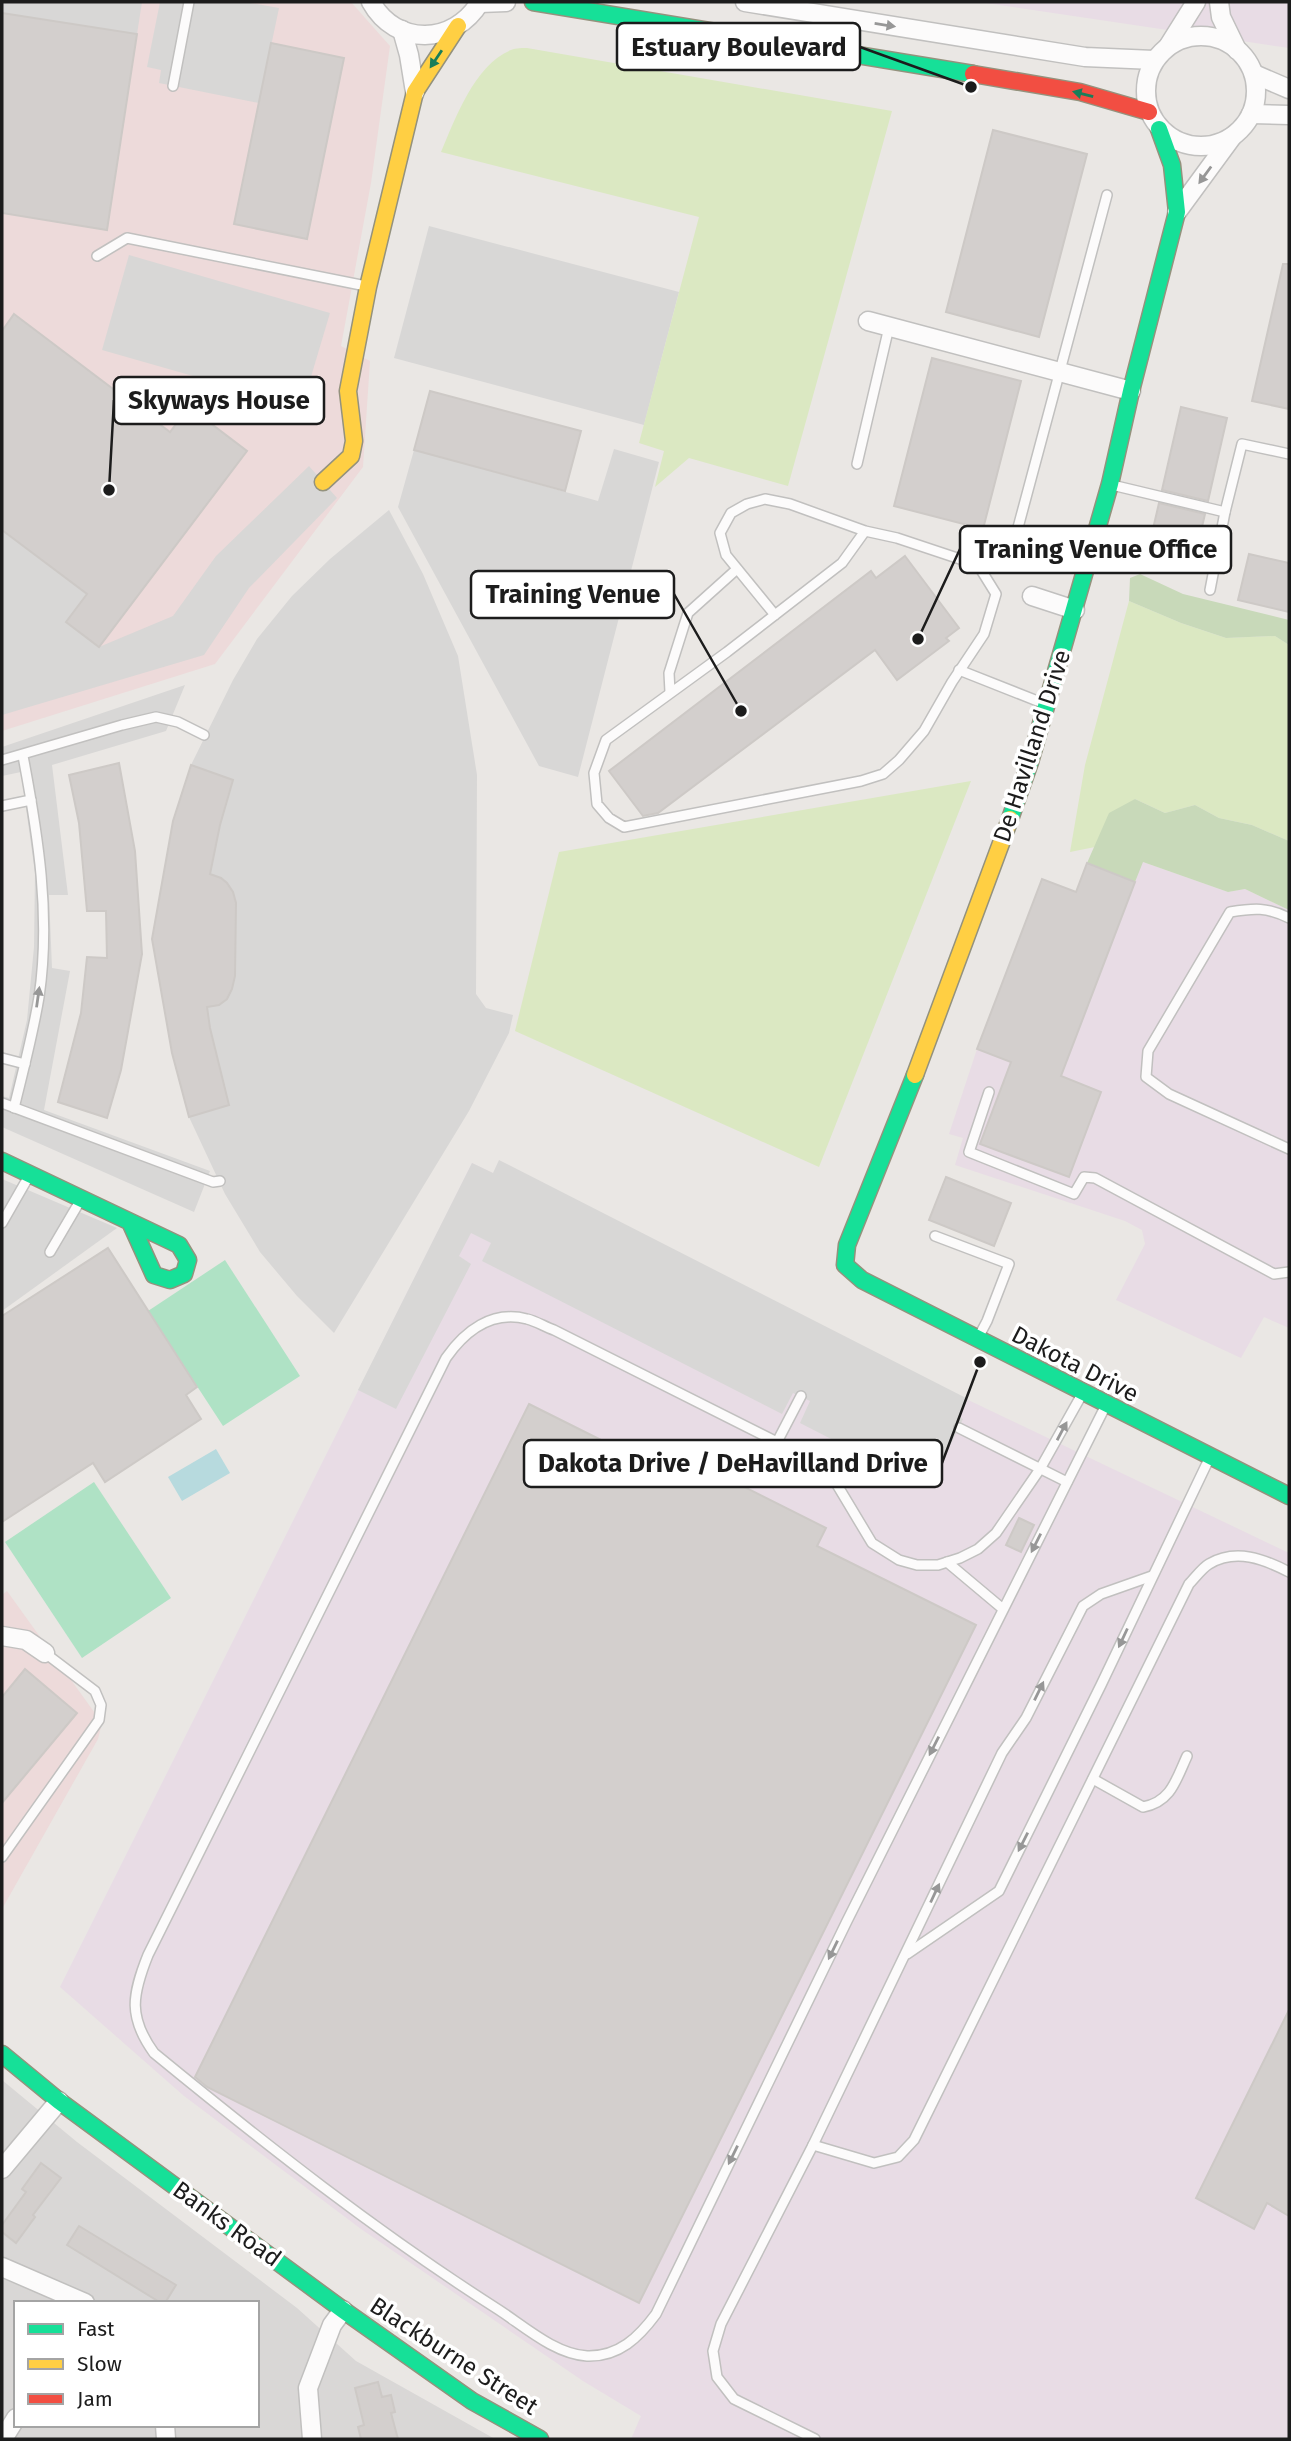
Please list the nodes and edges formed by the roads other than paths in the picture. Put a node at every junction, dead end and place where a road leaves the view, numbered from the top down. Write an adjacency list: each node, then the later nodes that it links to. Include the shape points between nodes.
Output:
1 (189, 2): 15 (lane)
2 (371, 2): 10 (street, via 392,26)
3 (506, 2): 8 (street)
4 (533, 2): 18 (street, one-way to 4, via 1080,93)
5 (745, 2): 13 (street, one-way to 13, via 1085,57)
6 (1196, 2): 11 (street)
7 (1219, 2): 12 (street)
8 (480, 3): 9 (street)
9 (458, 26): 10 (street, via 427,36); 17 (street, one-way to 17)
10 (402, 30): 17 (street)
11 (1169, 45): 12 (street, via 1187,37 1211,36); 13 (street)
12 (1237, 50): 14 (street)
13 (1154, 60): 18 (street, via 1145,93)
14 (1254, 74): 16 (street); 19 (street)
15 (173, 86)
16 (1289, 89)
17 (415, 92): 26 (street)
18 (1149, 112): 21 (street)
19 (1251, 114): 20 (street); 22 (street)
20 (1289, 115)
21 (1159, 128): 22 (street, via 1189,146 1214,145); 24 (street, De Havilland Drive, via 1172,165)
22 (1232, 137): 24 (street, De Havilland Drive, one-way to 24)
23 (1107, 195): 29 (lane)
24 (1177, 212): 30 (street, De Havilland Drive)
25 (97, 256): 26 (lane, via 127,238)
26 (368, 287): 33 (street, via 348,391 354,441 351,456)
27 (868, 321): 28 (street)
28 (889, 327): 29 (street); 32 (lane)
29 (1061, 373): 30 (street); 37 (lane)
30 (1131, 391): 34 (street, De Havilland Drive)
31 (1289, 454): 35 (lane, via 1242,444)
32 (857, 464)
33 (323, 482)
34 (1110, 484): 35 (lane); 41 (street, De Havilland Drive)
35 (1225, 512): 39 (lane)
36 (865, 531): 38 (lane, via 790,504 765,499 747,504 731,513 720,533 726,555); 42 (lane, via 842,563); 43 (lane, via 978,565 996,594 984,634)
37 (1016, 535)
38 (737, 569): 42 (lane); 44 (lane, via 688,613 669,673)
39 (1210, 590)
40 (1032, 596): 41 (street)
41 (1075, 610): 45 (street, De Havilland Drive)
42 (775, 615): 44 (lane)
43 (959, 670): 44 (lane, via 924,731 883,774 624,827 597,804 594,774 606,740); 45 (lane)
44 (670, 692)
45 (1047, 705): 66 (street, De Havilland Drive, via 961,956 847,1245)
46 (204, 735): 47 (lane, via 178,722 156,718)
47 (23, 755): 48 (lane); 49 (lane)
48 (2, 761)
49 (32, 800): 50 (lane); 53 (lane, one-way to 49, via 39,996 43,934)
50 (2, 806)
51 (1289, 918): 57 (lane, via 1255,908 1230,912 1148,1051 1146,1077 1169,1094)
52 (2, 1058): 53 (lane)
53 (25, 1064): 56 (lane)
54 (989, 1092): 67 (lane, via 969,1152 1074,1195 1084,1177 1095,1178 1274,1274)
55 (2, 1103): 56 (lane)
56 (14, 1108): 60 (lane)
57 (1289, 1149)
58 (2, 1161): 59 (street)
59 (30, 1175): 61 (street); 62 (lane)
60 (220, 1181)
61 (80, 1199): 63 (street); 65 (lane)
62 (2, 1223)
63 (131, 1224)
64 (935, 1236): 68 (lane, via 1009,1264)
65 (50, 1252)
66 (845, 1265): 68 (street, Dakota Drive, via 862,1280)
67 (1289, 1272)
68 (977, 1339): 69 (street, Dakota Drive)
69 (1082, 1393): 71 (street, Dakota Drive); 75 (lane, one-way to 69)
70 (801, 1396): 73 (lane)
71 (1106, 1405): 74 (street, Dakota Drive); 76 (lane)
72 (959, 1428): 75 (lane)
73 (777, 1442): 78 (lane, via 823,1468 872,1543 917,1565); 81 (lane, one-way to 73, via 656,2314 624,2347 606,2355 586,2356 565,2352 548,2342 462,2287 267,2146 154,2053 136,2021 134,2000 148,1955 457,1343 486,1321 527,1319)
74 (1210, 1457): 77 (street, Dakota Drive); 80 (lane)
75 (1040, 1469): 76 (lane); 78 (lane, via 996,1533 978,1549)
76 (1067, 1482): 81 (lane, one-way to 81)
77 (1289, 1496)
78 (947, 1562): 81 (lane)
79 (1289, 1572): 85 (lane, via 1264,1559 1238,1555 1208,1564 1189,1584)
80 (1152, 1576): 87 (lane, one-way to 87, via 999,1891); 87 (lane, one-way to 80, via 1002,1753 1026,1718 1083,1606 1101,1594)
81 (1003, 1609)
82 (2, 1636): 83 (street, via 26,1640)
83 (45, 1653): 86 (lane, via 95,1691 101,1705 99,1720)
84 (1187, 1756): 85 (lane, via 1169,1795 1153,1805 1143,1807)
85 (1093, 1779): 90 (lane, via 914,2140 898,2157 874,2163)
86 (2, 1857)
87 (906, 1954): 90 (lane)
88 (2, 2054): 89 (street, Banks Road)
89 (59, 2101): 91 (street); 94 (street, Banks Road)
90 (813, 2145): 99 (lane, via 721,2324 713,2351 717,2377 734,2399)
91 (2, 2169)
92 (2, 2267): 93 (street)
93 (81, 2301)
94 (343, 2309): 97 (street, via 332,2325 308,2388); 98 (street, Blackburne Street, via 472,2401)
95 (14, 2421): 96 (street)
96 (3, 2439)
97 (312, 2439)
98 (540, 2439)
99 (816, 2439)

